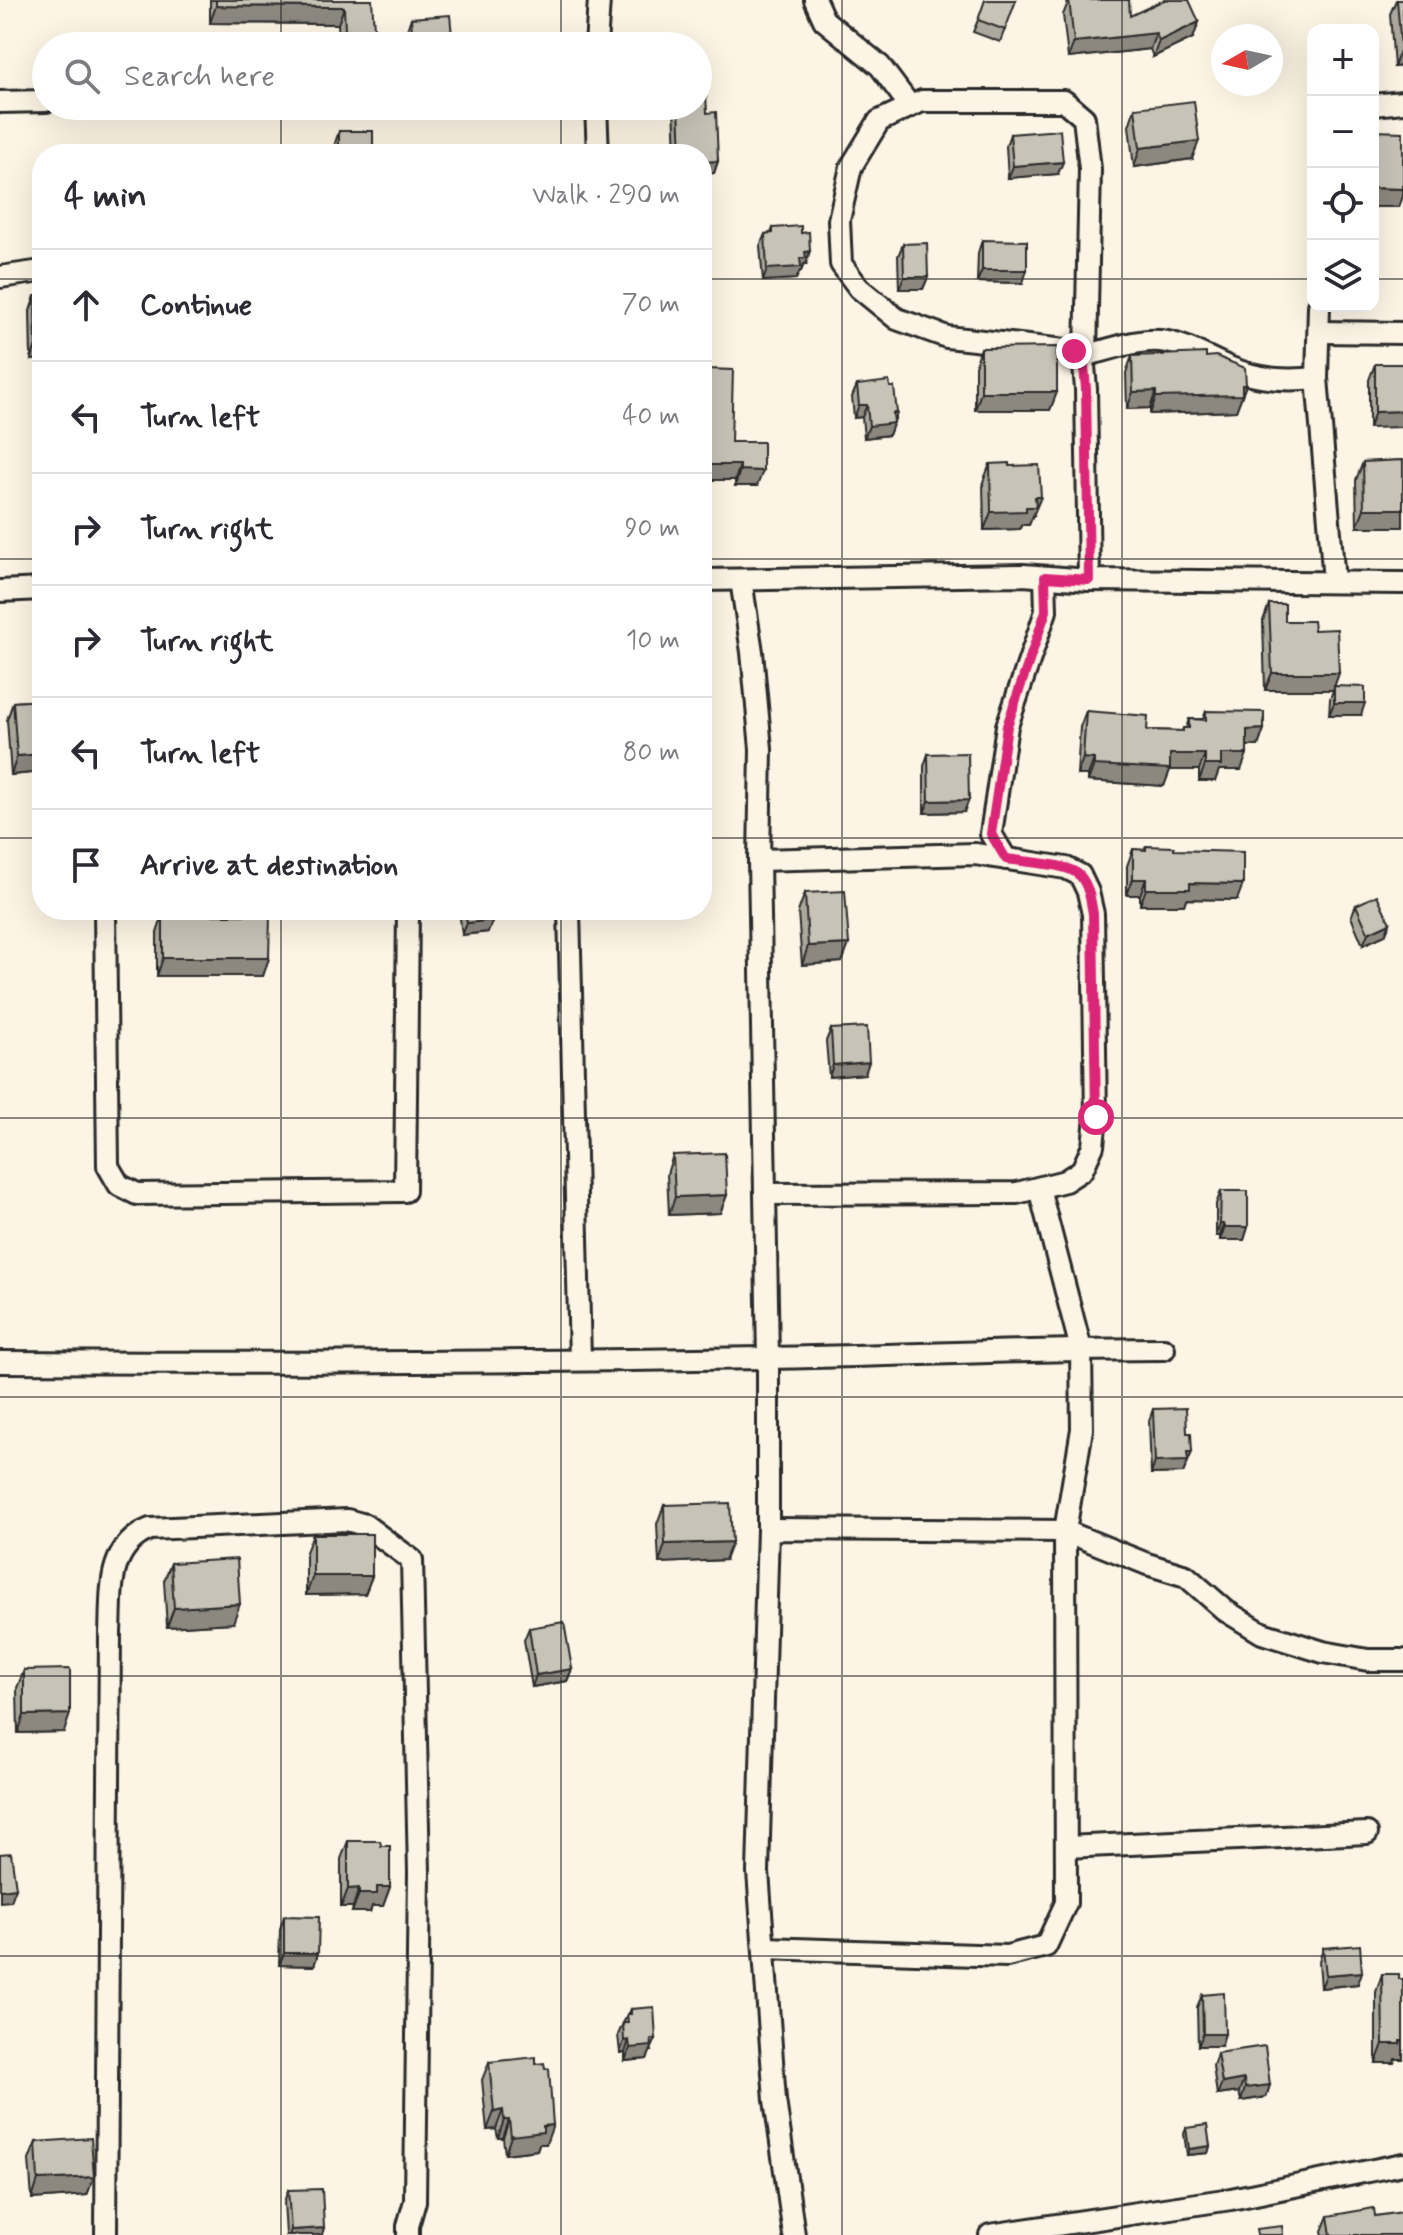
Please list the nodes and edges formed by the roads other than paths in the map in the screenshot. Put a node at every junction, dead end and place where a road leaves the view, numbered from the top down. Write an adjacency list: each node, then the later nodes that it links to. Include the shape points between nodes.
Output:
1 (599, 0): 3 (street)
2 (815, 0): 8 (street, via 824,20 880,66)
3 (597, 32)
4 (32, 101): 5 (street)
5 (0, 102)
6 (1403, 102): 7 (street)
7 (1379, 104)
8 (910, 106): 16 (street, via 922,101 1064,101 1084,118 1090,169); 16 (street, via 879,121 851,167 839,220 841,264 859,288 897,319 947,337 1074,351)
9 (597, 120): 10 (street)
10 (598, 144)
11 (32, 272): 12 (street)
12 (0, 277)
13 (1319, 312): 14 (street)
14 (1320, 332): 15 (street); 17 (street)
15 (1403, 333)
16 (1085, 361): 17 (street, via 1137,342 1165,341 1262,378); 21 (street)
17 (1317, 378): 22 (street)
18 (1045, 577): 20 (street); 21 (street); 26 (street, via 1046,611 1007,726 991,834)
19 (712, 580): 20 (street)
20 (741, 580): 27 (street, via 761,749)
21 (1089, 580): 22 (street)
22 (1334, 581): 23 (street)
23 (1403, 583)
24 (32, 589): 25 (street)
25 (0, 591)
26 (1006, 859): 27 (street, via 975,854); 31 (street, via 1080,875 1093,914 1093,1146 1082,1170)
27 (759, 860): 32 (street)
28 (105, 920): 29 (street, via 108,1166 119,1185 137,1194 405,1191)
29 (408, 920)
30 (569, 920): 36 (street)
31 (1039, 1188): 32 (street, via 1017,1193); 33 (street)
32 (765, 1194): 35 (street)
33 (1081, 1349): 34 (street); 35 (street); 39 (street, via 1082,1429)
34 (1164, 1349)
35 (768, 1358): 36 (street); 38 (street)
36 (580, 1360): 37 (street)
37 (0, 1362)
38 (768, 1529): 39 (street); 43 (street, via 758,1872)
39 (1065, 1531): 40 (street, via 1186,1576 1262,1633 1323,1652); 42 (street)
40 (1403, 1660)
41 (1367, 1833): 42 (street)
42 (1066, 1847): 43 (street, via 1066,1903 1046,1946 1007,1956)
43 (764, 1948): 47 (street, via 775,2100)
44 (1403, 2164): 48 (street, via 1231,2199)
45 (106, 2235): 46 (street, via 110,1633 115,1565 128,1544 150,1529 347,1520 365,1525 412,1560 419,1872 415,2201)
46 (408, 2235)
47 (794, 2235)
48 (990, 2235)

